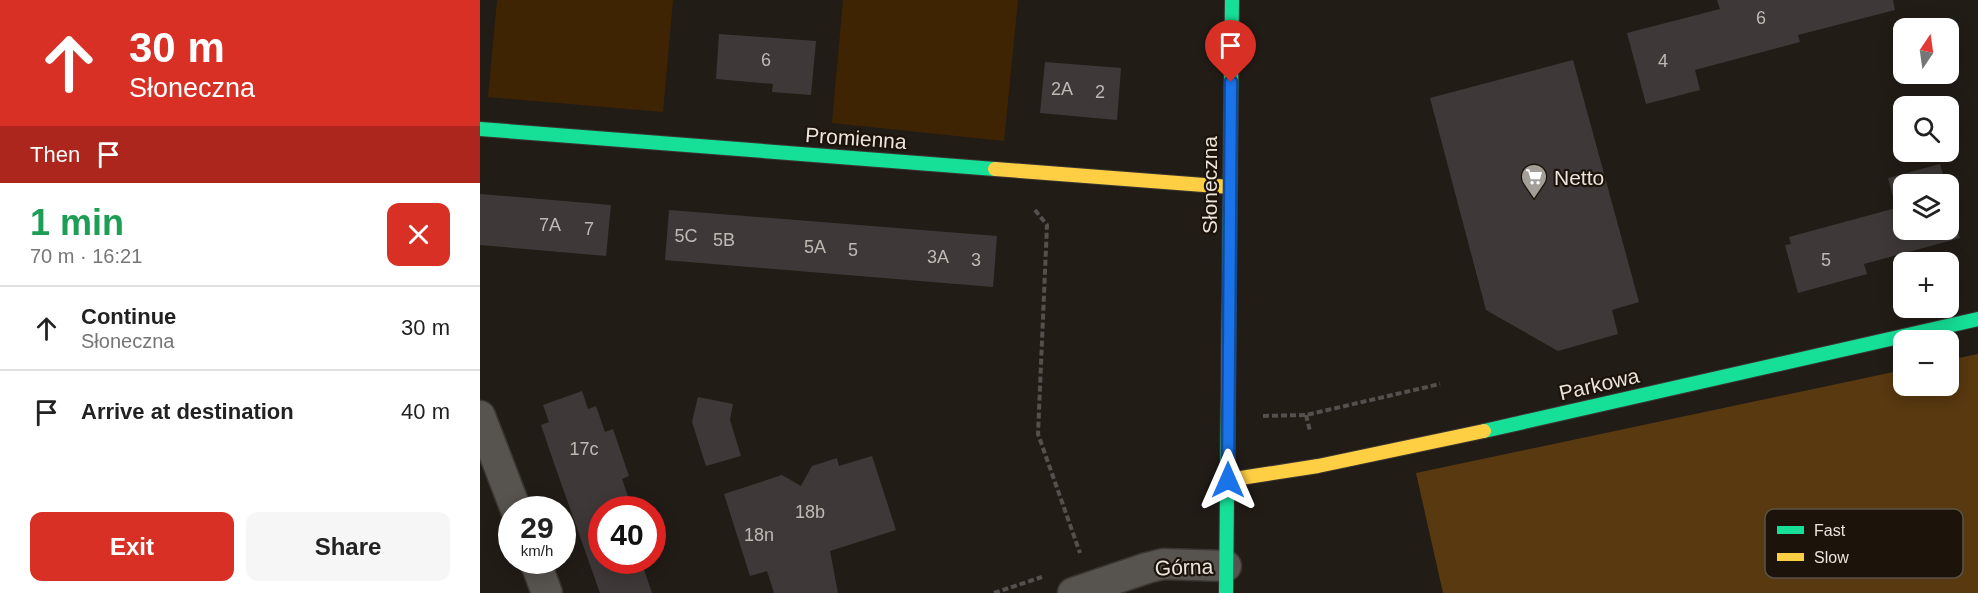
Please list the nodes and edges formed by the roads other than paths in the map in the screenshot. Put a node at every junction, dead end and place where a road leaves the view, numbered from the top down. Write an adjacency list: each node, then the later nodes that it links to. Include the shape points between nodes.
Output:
1 (1232, 0): 3 (street, Słoneczna)
2 (480, 129): 3 (street, Promienna)
3 (1230, 187): 4 (street, Słoneczna)
4 (1229, 299): 7 (street, Górna)
5 (1978, 319): 7 (street, Parkowa, via 1453,438)
6 (480, 416): 8 (street)
7 (1228, 480): 10 (street, Górna)
8 (511, 496)
9 (540, 574): 11 (street)
10 (1226, 579): 12 (street, Górna, via 1163,564)
11 (547, 593)
12 (1073, 593)

